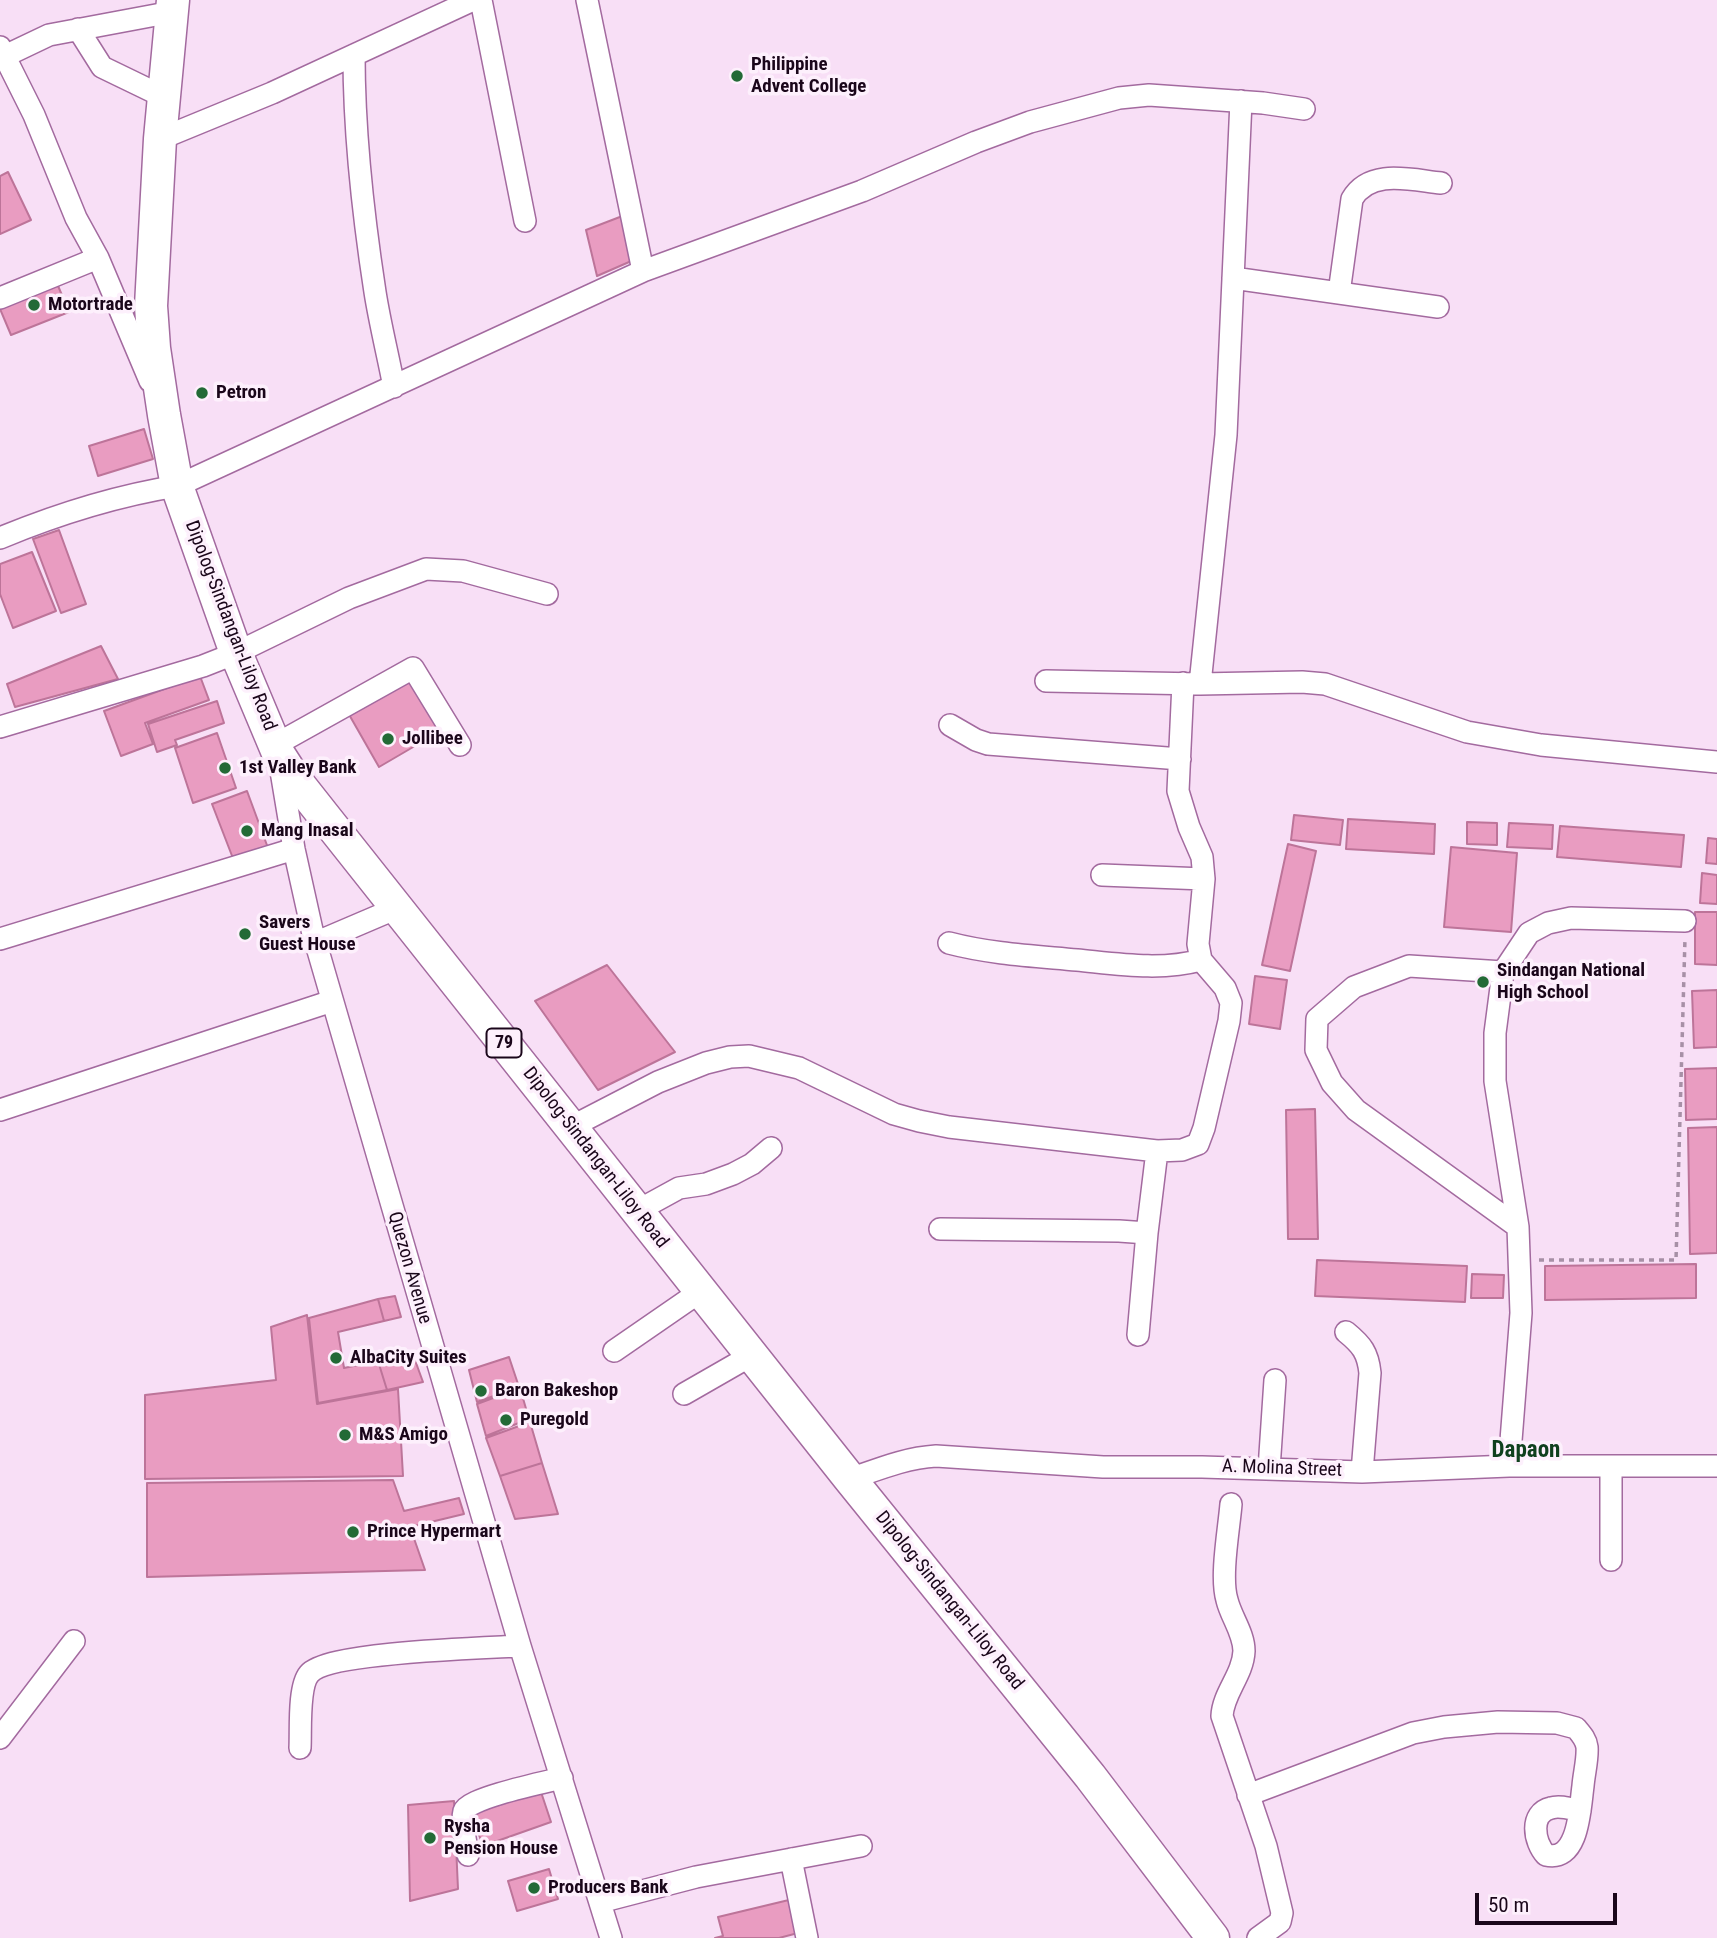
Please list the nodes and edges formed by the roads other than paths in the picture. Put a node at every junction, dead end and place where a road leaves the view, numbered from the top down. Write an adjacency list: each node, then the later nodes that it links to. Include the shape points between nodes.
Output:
1 (473, 0): 7 (street)
2 (481, 0): 14 (street)
3 (587, 0): 16 (street)
4 (172, 6): 5 (street); 9 (highway, Dipolog-Sindangan-Liloy Road / 79)
5 (78, 29): 6 (street); 9 (street, via 102,67)
6 (2, 51): 8 (street)
7 (354, 55): 12 (street); 21 (street, via 364,206 375,294)
8 (8, 83): 15 (street)
9 (164, 97): 12 (highway, Dipolog-Sindangan-Liloy Road / 79)
10 (1241, 101): 11 (street); 16 (street, via 1149,95 1119,98 1030,122 862,191); 17 (street)
11 (1304, 108)
12 (160, 139): 22 (highway, Dipolog-Sindangan-Liloy Road / 79, via 151,306)
13 (1441, 183): 18 (street, via 1390,178 1358,189 1352,199)
14 (525, 221)
15 (98, 258): 19 (street); 22 (street)
16 (643, 271): 21 (street)
17 (1233, 278): 18 (street); 28 (street, via 1226,435)
18 (1339, 293): 20 (street)
19 (0, 298)
20 (1438, 307)
21 (394, 387): 23 (street)
22 (164, 415): 23 (highway, Dipolog-Sindangan-Liloy Road / 79)
23 (177, 486): 24 (street, via 102,501); 26 (highway, Dipolog-Sindangan-Liloy Road / 79)
24 (0, 538)
25 (547, 594): 26 (street, via 463,571 426,569 349,598)
26 (236, 653): 30 (street); 32 (highway, Dipolog-Sindangan-Liloy Road / 79)
27 (1046, 681): 28 (street)
28 (1192, 683): 33 (street); 34 (street, via 1325,684 1466,732 1542,745)
29 (950, 725): 33 (street, via 988,744)
30 (0, 727)
31 (460, 745): 32 (street, via 413,668)
32 (277, 749): 35 (street, Quezon Avenue); 38 (highway, Dipolog-Sindangan-Liloy Road / 79, via 294,778)
33 (1180, 758): 37 (street, via 1178,791 1202,857)
34 (1717, 762)
35 (294, 849): 40 (street); 41 (street, Quezon Avenue)
36 (1101, 876): 37 (street)
37 (1204, 879): 43 (street, via 1198,926)
38 (397, 908): 41 (street); 47 (highway, Dipolog-Sindangan-Liloy Road / 79)
39 (1685, 921): 44 (street, via 1571,918 1548,923 1530,933)
40 (0, 939)
41 (315, 943): 45 (street, Quezon Avenue)
42 (949, 943): 43 (street, via 984,952 1115,964 1177,967)
43 (1200, 960): 49 (street, via 1224,988 1231,1003 1229,1021 1198,1144 1182,1150)
44 (1503, 972): 51 (street, via 1495,1033 1495,1082); 51 (street, via 1409,966 1354,987 1317,1019 1316,1051 1332,1083 1356,1110)
45 (332, 1001): 46 (street); 70 (street, Quezon Avenue)
46 (0, 1110)
47 (571, 1127): 49 (street, via 694,1067 749,1056 799,1068 894,1114 919,1121); 50 (highway, Dipolog-Sindangan-Liloy Road / 79)
48 (771, 1148): 50 (street, via 733,1174 679,1188)
49 (1157, 1150): 53 (street)
50 (637, 1211): 54 (highway, Dipolog-Sindangan-Liloy Road / 79)
51 (1518, 1227): 61 (street, via 1521,1313)
52 (940, 1229): 53 (street)
53 (1147, 1233): 56 (street)
54 (701, 1291): 57 (street); 58 (highway, Dipolog-Sindangan-Liloy Road / 79)
55 (1346, 1332): 65 (street, via 1366,1351 1369,1361)
56 (1138, 1335)
57 (614, 1351)
58 (752, 1355): 60 (street); 66 (highway, Dipolog-Sindangan-Liloy Road / 79)
59 (1275, 1380): 64 (street)
60 (684, 1394)
61 (1509, 1466): 62 (street, A. Molina Street); 65 (street, A. Molina Street)
62 (1612, 1466): 63 (street, A. Molina Street); 68 (street)
63 (1717, 1466)
64 (1269, 1469): 65 (street, A. Molina Street); 66 (street, A. Molina Street, via 1103,1467 936,1457 896,1462)
65 (1362, 1472)
66 (850, 1479): 82 (highway, Dipolog-Sindangan-Liloy Road / 79, via 1090,1776)
67 (1231, 1504): 74 (street, via 1226,1599 1244,1650 1222,1716)
68 (1611, 1560)
69 (74, 1641): 71 (street)
70 (520, 1646): 72 (street, via 361,1657 314,1669 303,1687); 73 (street, Quezon Avenue)
71 (0, 1738)
72 (300, 1748)
73 (562, 1778): 77 (street, via 467,1806 463,1812); 79 (street, Quezon Avenue)
74 (1248, 1795): 75 (street, via 1413,1733 1498,1721 1557,1723 1576,1728 1587,1745); 83 (street, via 1282,1913 1280,1922)
75 (1580, 1811)
76 (861, 1846): 78 (street)
77 (468, 1855)
78 (791, 1859): 79 (street); 81 (street)
79 (600, 1902): 80 (street, Quezon Avenue)
80 (611, 1938)
81 (807, 1938)
82 (1213, 1938)
83 (1258, 1938)

